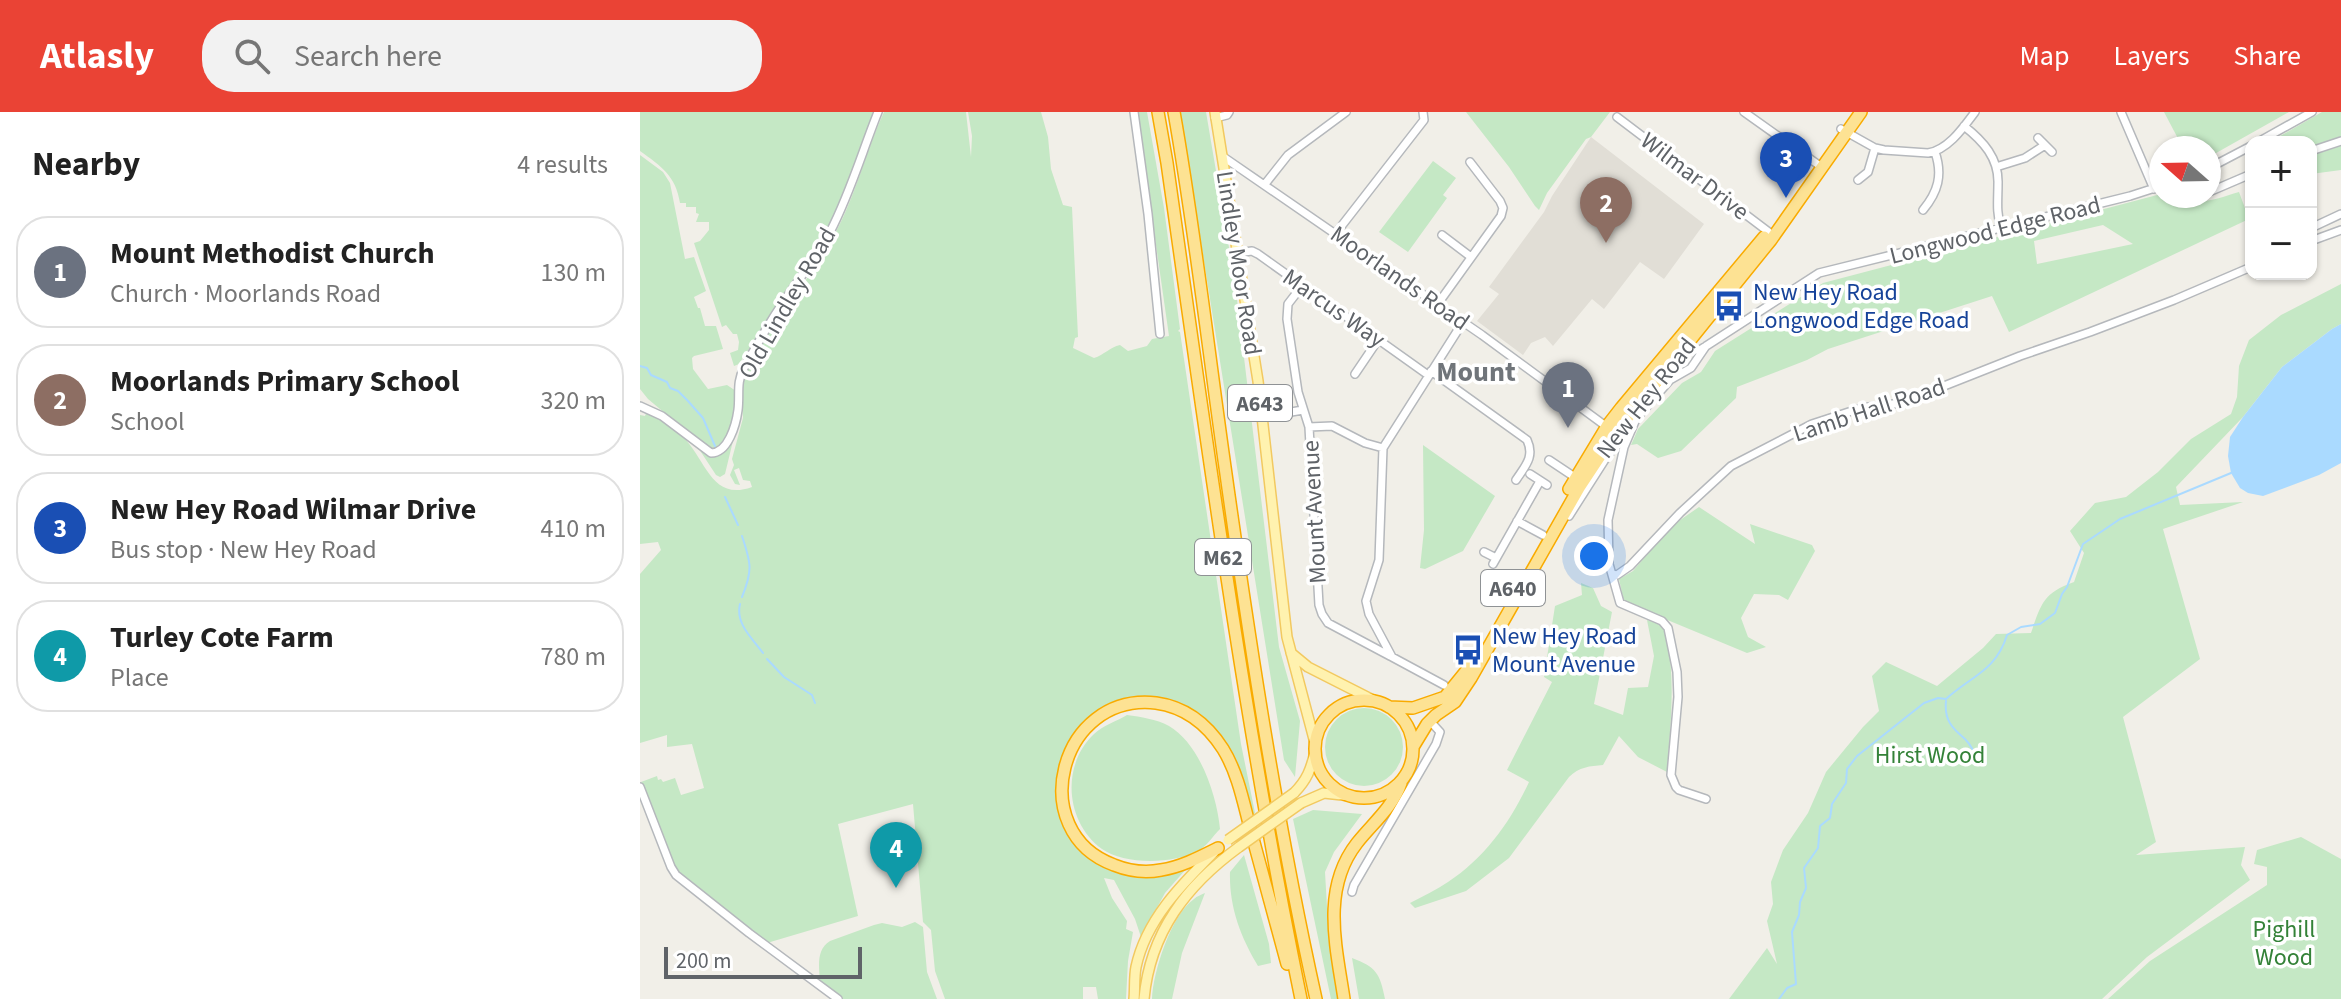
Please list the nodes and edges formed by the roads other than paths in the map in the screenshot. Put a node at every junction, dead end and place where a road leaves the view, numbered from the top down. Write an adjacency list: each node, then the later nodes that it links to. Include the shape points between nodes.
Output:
1 (878, 112): 62 (street, Old Lindley Road, via 829,233 741,374 738,413 722,449 711,453)
2 (1134, 112): 56 (street)
3 (1158, 112): 96 (highway, M62, via 1236,646)
4 (1174, 112): 97 (highway, M62, via 1251,641)
5 (1229, 112): 14 (street)
6 (1346, 112): 35 (street, via 1288,155)
7 (1423, 112): 45 (street, via 1424,120)
8 (1744, 112): 30 (street)
9 (1853, 112): 17 (highway, New Hey Road / A640)
10 (1861, 112): 17 (highway, New Hey Road / A640)
11 (1975, 112): 16 (street)
12 (2121, 112): 32 (street)
13 (2312, 112): 18 (street)
14 (1215, 115): 27 (main road, Lindley Moor Road / A643)
15 (1617, 117): 46 (street, Wilmar Drive)
16 (1964, 126): 25 (street); 31 (street, via 1984,143)
17 (1844, 131): 22 (street); 30 (highway, New Hey Road / A640)
18 (2269, 136)
19 (2038, 138): 21 (street)
20 (2341, 141): 24 (street)
21 (2045, 145): 26 (street); 31 (street)
22 (1875, 148): 25 (street); 34 (street, via 1868,172)
23 (2245, 149): 29 (street)
24 (2317, 149)
25 (1935, 152): 38 (street, via 1939,175)
26 (2052, 152)
27 (1221, 155): 35 (street, Moorlands Road); 49 (main road, Lindley Moor Road / A643)
28 (1470, 162): 50 (street, via 1503,208)
29 (2221, 162)
30 (1820, 165): 46 (highway, New Hey Road / A640)
31 (1996, 167): 43 (street)
32 (2149, 168)
33 (2245, 177): 36 (street)
34 (1858, 180)
35 (1265, 184): 45 (street, Moorlands Road)
36 (2221, 187)
37 (2149, 191): 43 (street, Longwood Edge Road)
38 (1934, 197): 39 (street); 40 (street)
39 (1941, 204)
40 (1923, 210)
41 (2341, 214): 42 (street)
42 (2317, 225)
43 (2001, 228): 58 (street, Longwood Edge Road, via 1819,273)
44 (2341, 230): 48 (street)
45 (1336, 233): 53 (street, Moorlands Road)
46 (1771, 234): 55 (highway, New Hey Road / A640)
47 (1442, 235): 50 (street)
48 (2317, 239)
49 (1236, 253): 52 (street, Marcus Way, via 1252,251); 64 (main road, Lindley Moor Road / A643)
50 (1471, 257): 53 (street)
51 (2245, 270): 76 (street, Lamb Hall Road, via 1901,403 1861,408 1812,424 1731,466 1630,566)
52 (1302, 286): 57 (street, Marcus Way); 63 (street, Mount Avenue, via 1286,311)
53 (1437, 305): 54 (street, Moorlands Road)
54 (1463, 322): 60 (street); 67 (street, Moorlands Road)
55 (1695, 327): 58 (street); 59 (highway, New Hey Road / A640)
56 (1160, 334)
57 (1378, 340): 60 (street, Marcus Way); 61 (street)
58 (1706, 346): 59 (street, Longwood Edge Road); 65 (street, New Hey Road, via 1691,368 1670,380)
59 (1677, 348): 67 (highway, New Hey Road / A640)
60 (1429, 373): 68 (street); 72 (street, Marcus Way, via 1527,440 1530,458)
61 (1355, 374)
62 (640, 406)
63 (1303, 410): 64 (street); 66 (street, Mount Avenue)
64 (1262, 417): 78 (main road, Lindley Moor Road / A643)
65 (1636, 419): 76 (street, via 1624,447 1608,520); 77 (street, New Hey Road)
66 (1309, 427): 68 (street, via 1332,426); 79 (street, Mount Avenue, via 1322,614 1328,623)
67 (1611, 429): 71 (highway, New Hey Road / A640); 77 (highway, New Hey Road / A640)
68 (1383, 448): 79 (street, via 1379,560 1366,601)
69 (1549, 460): 71 (street)
70 (1530, 474): 73 (street, via 1544,483)
71 (1576, 478): 74 (highway, New Hey Road / A640)
72 (1516, 480)
73 (1517, 521): 74 (street); 75 (street, via 1495,561)
74 (1543, 535): 83 (highway, New Hey Road / A640, via 1467,671 1445,697)
75 (1484, 552)
76 (1612, 574): 90 (street, via 1620,603 1666,624 1678,697 1671,775 1679,790)
77 (1528, 576): 84 (highway, New Hey Road / A640, via 1455,702)
78 (1291, 653): 81 (main road); 86 (main road, Lindley Moor Road / A643)
79 (1392, 657): 80 (street)
80 (1444, 685)
81 (1375, 701): 82 (highway, A640); 86 (highway, via 1351,702 1328,715)
82 (1389, 707): 83 (highway, New Hey Road / A640); 85 (highway, via 1404,720)
83 (1413, 708): 84 (highway)
84 (1430, 721): 85 (highway, New Hey Road / A640); 92 (street, via 1440,732 1436,744)
85 (1413, 747): 87 (highway, A640)
86 (1315, 748): 89 (highway, via 1325,778); 91 (main road, bridge, via 1305,783)
87 (1403, 779): 89 (highway, via 1377,797); 98 (highway, via 1396,798 1346,859 1337,884 1334,927)
88 (640, 787): 93 (street, via 676,875)
89 (1351, 796): 95 (main road, bridge, via 1324,793 1301,803 1212,867 1189,891 1160,937)
90 (1706, 799)
91 (1218, 848): 94 (main road, via 1180,885 1152,927 1136,966); 96 (highway, via 1151,872 1122,868 1095,855 1077,837 1062,794 1064,765 1082,731 1115,708 1152,703 1187,713 1213,735 1238,782)
92 (1352, 892)
93 (838, 999)
94 (1134, 999)
95 (1144, 999)
96 (1299, 999)
97 (1316, 999)
98 (1344, 999)

